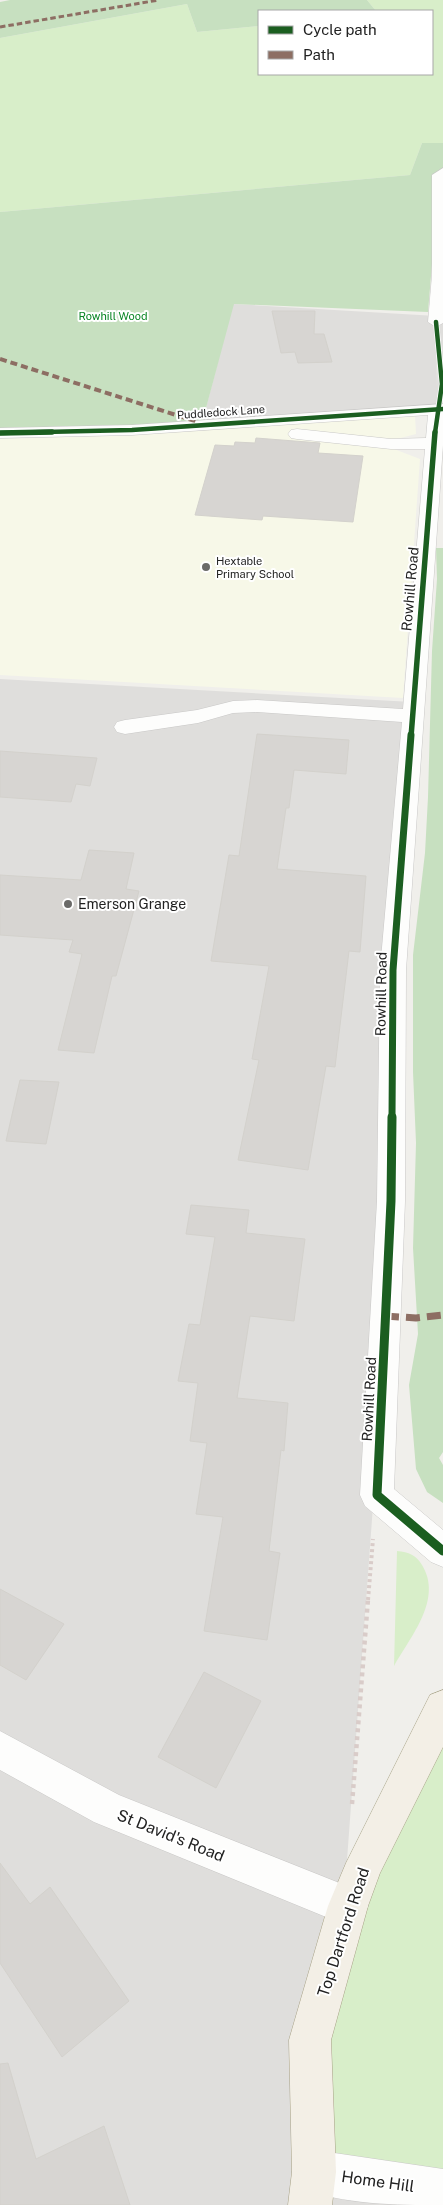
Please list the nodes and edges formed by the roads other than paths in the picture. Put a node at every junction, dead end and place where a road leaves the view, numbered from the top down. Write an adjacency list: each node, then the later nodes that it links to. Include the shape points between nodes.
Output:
1 (443, 172): 2 (street, via 439,175 440,275)
2 (436, 322)
3 (440, 409): 4 (street, Puddledock Lane, via 132,430); 6 (street, Rowhill Road)
4 (0, 433)
5 (297, 434): 6 (street, via 391,444)
6 (434, 443): 7 (street, Rowhill Road)
7 (436, 507): 8 (street, Rowhill Road)
8 (412, 716): 9 (street, via 257,706 233,707); 10 (street, Rowhill Road, via 393,970 391,1201 377,1495)
9 (125, 727)
10 (443, 1551)
11 (443, 1708): 13 (main road, Top Dartford Road, via 365,1863)
12 (0, 1750): 13 (street, St David's Road, via 107,1809)
13 (348, 1906): 14 (main road, Top Dartford Road, via 310,2040)
14 (312, 2189): 15 (street, Home Hill)
15 (443, 2191)

